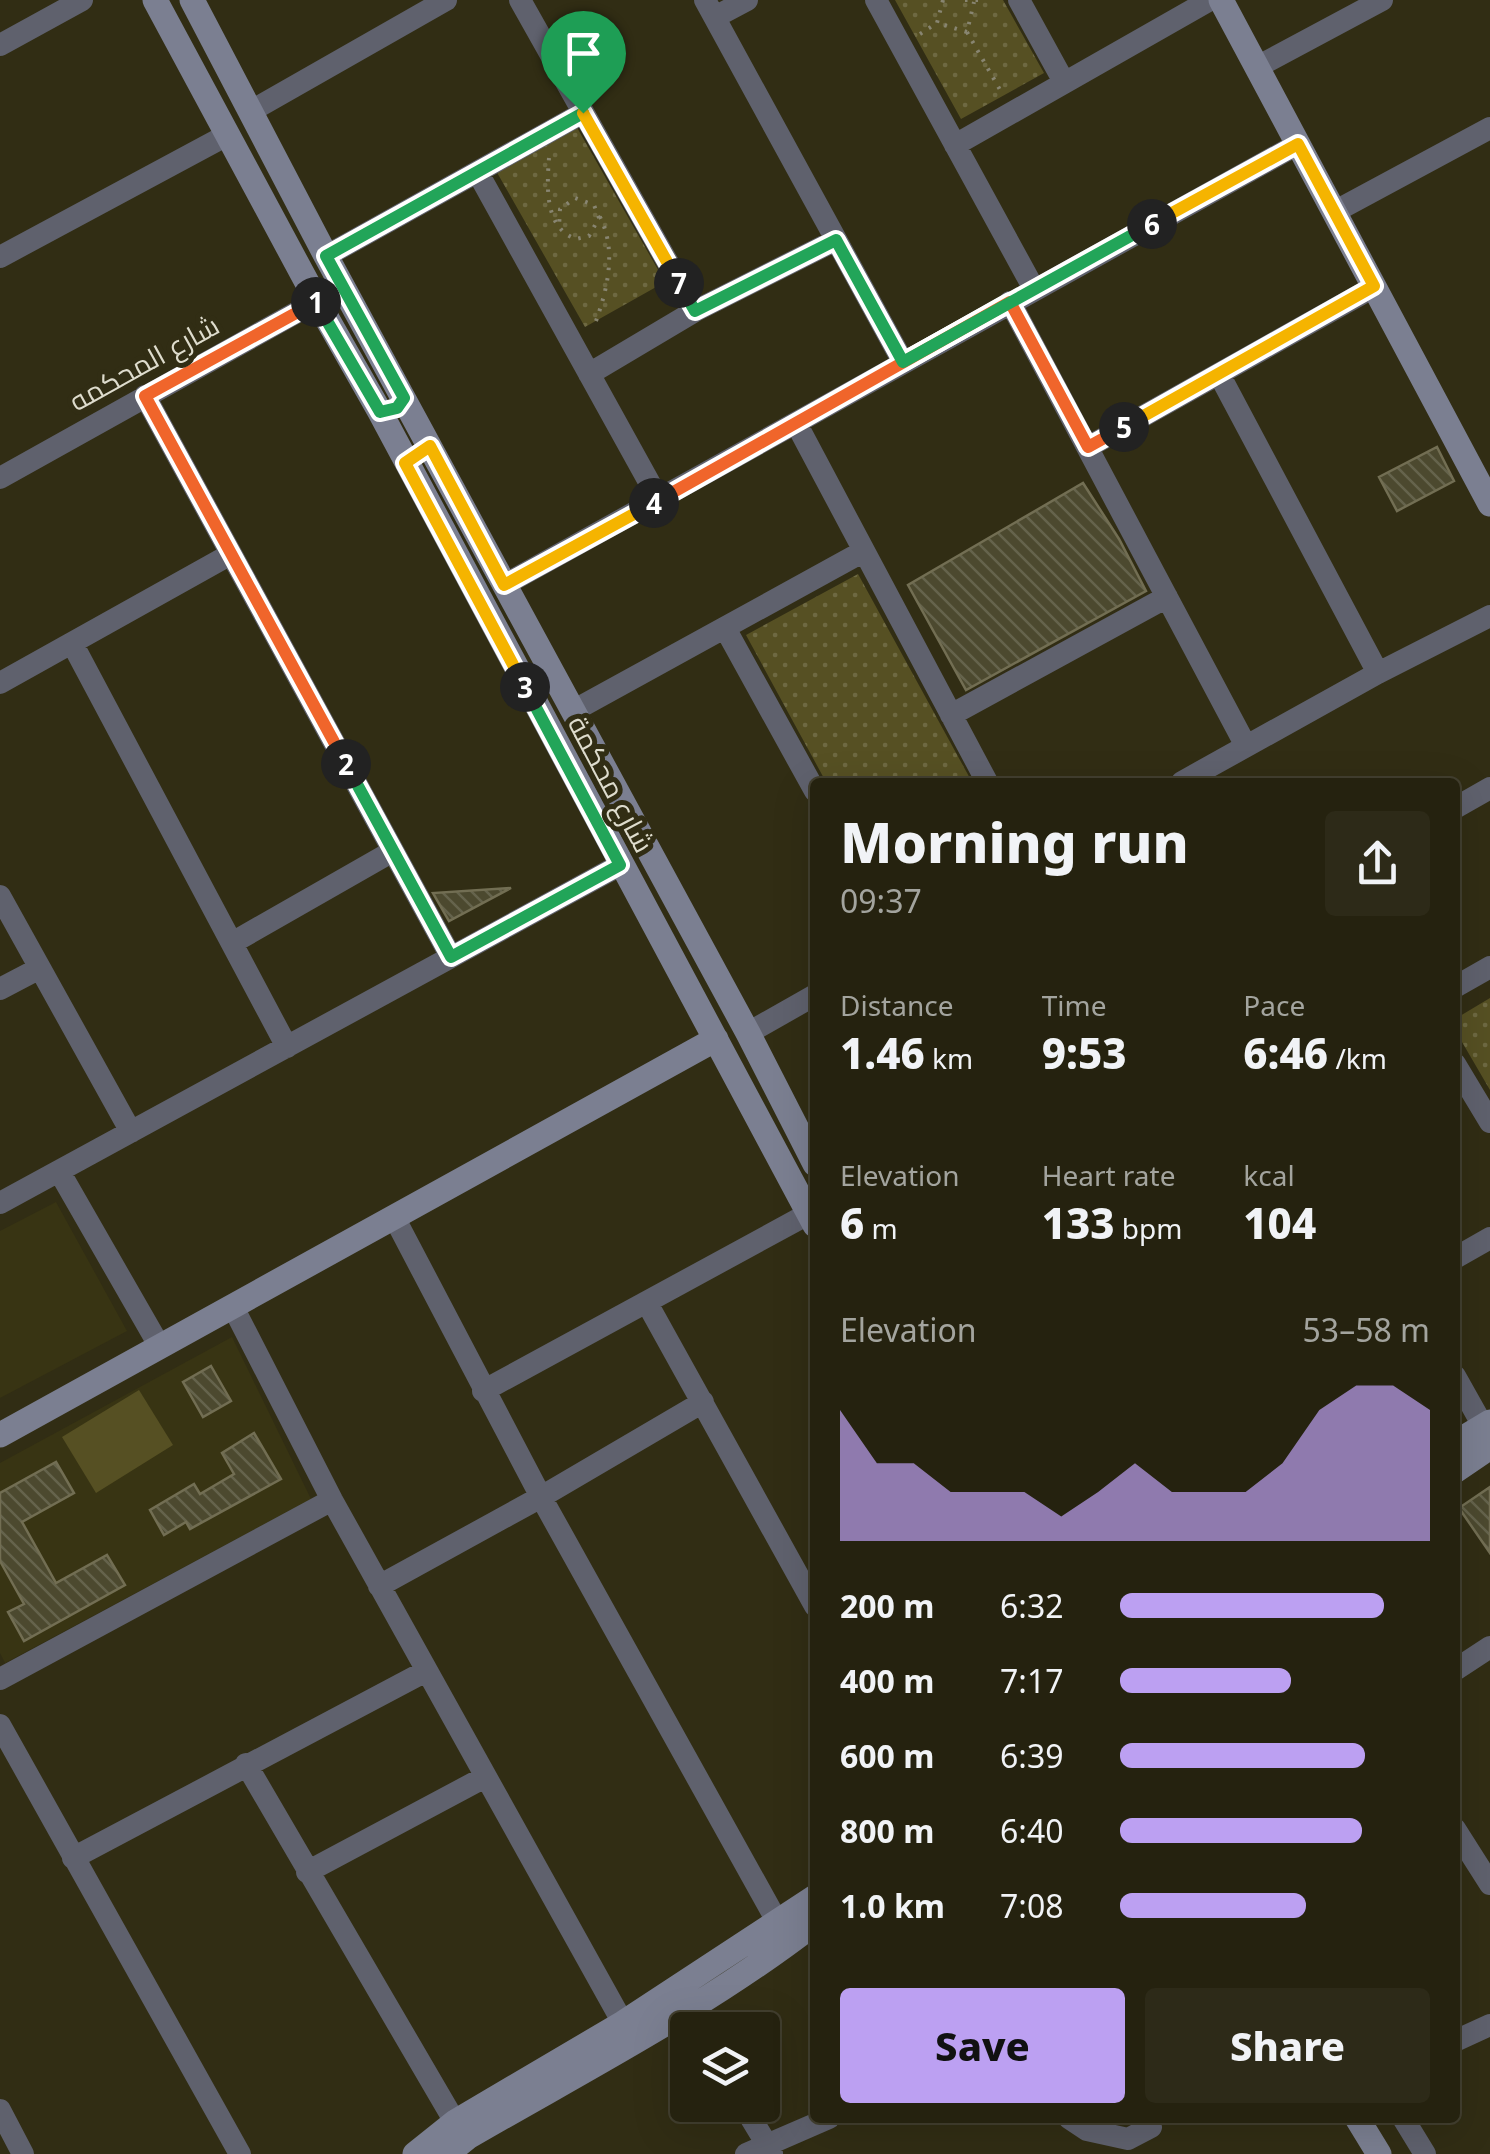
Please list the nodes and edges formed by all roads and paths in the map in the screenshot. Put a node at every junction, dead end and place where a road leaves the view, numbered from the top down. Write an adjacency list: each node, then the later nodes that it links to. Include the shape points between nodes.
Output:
1 (82, 0): 19 (street)
2 (155, 0): 25 (main road, شارع محكمة)
3 (192, 0): 22 (main road, شارع محكمة)
4 (520, 0): 24 (street)
5 (747, 0): 15 (street)
6 (876, 0): 28 (street)
7 (943, 0): 16 (path)
8 (965, 0): 13 (path)
9 (1019, 0): 21 (street)
10 (1210, 0): 21 (street)
11 (1221, 0): 20 (main road)
12 (1382, 0): 20 (street)
13 (976, 1): 17 (path)
14 (432, 4): 22 (street)
15 (710, 9): 34 (street)
16 (937, 24): 17 (path); 18 (path)
17 (966, 32): 23 (path)
18 (916, 37)
19 (0, 45)
20 (1257, 67): 27 (main road)
21 (1064, 82): 23 (street)
22 (251, 110): 35 (main road, شارع محكمة)
23 (1012, 112): 28 (street)
24 (583, 113): 30 (street); 41 (street)
25 (227, 135): 36 (street); 39 (main road, شارع محكمة)
26 (1488, 135): 32 (street)
27 (1298, 144): 32 (main road); 38 (street)
28 (954, 145): 38 (street)
29 (550, 156): 33 (path, via 547,182)
30 (478, 173): 35 (street); 44 (street)
31 (597, 211): 33 (path, via 598,225 589,236 576,240); 33 (path, via 588,200 569,200 560,209); 42 (path, via 610,264)
32 (1334, 212): 37 (main road)
33 (560, 228)
34 (836, 240): 41 (street); 43 (street)
35 (326, 256): 47 (main road, شارع محكمة)
36 (0, 257)
37 (1374, 286): 45 (street); 54 (main road)
38 (1034, 289): 40 (street)
39 (317, 301): 46 (street, شارع المحكمه); 48 (main road, شارع محكمة)
40 (1010, 302): 43 (street); 51 (street)
41 (695, 311): 44 (street)
42 (596, 322)
43 (903, 362): 49 (street)
44 (589, 374): 55 (street)
45 (1219, 374): 51 (street); 63 (street)
46 (145, 396): 53 (street, شارع المحكمه); 57 (street)
47 (404, 398): 48 (main road, via 397,408); 50 (main road, شارع محكمة)
48 (380, 412): 52 (main road, شارع محكمة)
49 (796, 423): 55 (street); 56 (street)
50 (430, 446): 52 (main road); 58 (main road, شارع محكمة)
51 (1088, 447): 59 (street)
52 (405, 463): 74 (main road, شارع محكمة)
53 (0, 478)
54 (1486, 488)
55 (660, 500): 58 (street)
56 (864, 551): 61 (street); 66 (street)
57 (231, 554): 62 (street); 73 (street)
58 (504, 585): 65 (main road, شارع محكمة)
59 (1167, 597): 66 (street); 67 (street)
60 (1490, 616): 63 (street)
61 (725, 628): 65 (street); 70 (street)
62 (72, 643): 64 (street); 76 (street)
63 (1378, 673): 67 (street)
64 (0, 683)
65 (573, 711): 83 (main road, شارع محكمة)
66 (951, 715): 68 (street)
67 (1246, 746): 69 (street)
68 (985, 778)
69 (1189, 778)
70 (810, 781)
71 (1490, 788): 72 (street)
72 (1460, 805)
73 (393, 851): 76 (street); 77 (street)
74 (620, 865): 77 (street); 84 (main road, شارع محكمة)
75 (0, 896): 79 (street)
76 (232, 943): 85 (street)
77 (451, 957): 85 (street)
78 (1490, 966): 80 (street)
79 (40, 968): 81 (street); 88 (street)
80 (1460, 984)
81 (0, 989)
82 (810, 998): 83 (street)
83 (748, 1032): 89 (main road, شارع محكمة)
84 (716, 1040): 92 (main road, شارع محكمة); 93 (main road)
85 (287, 1047): 88 (street)
86 (1460, 1072): 87 (street)
87 (1490, 1122)
88 (132, 1132): 90 (street)
89 (810, 1154)
90 (59, 1171): 91 (street); 99 (street)
91 (0, 1204)
92 (810, 1216)
93 (394, 1217): 98 (main road); 101 (street)
94 (810, 1221): 97 (street)
95 (1490, 1238): 96 (street)
96 (1460, 1255)
97 (647, 1303): 101 (street); 102 (street)
98 (232, 1307): 99 (main road); 108 (street)
99 (160, 1347): 104 (main road)
100 (1460, 1384): 103 (street)
101 (483, 1391): 107 (street)
102 (703, 1402): 107 (street); 110 (street)
103 (1488, 1432): 105 (main road); 106 (main road)
104 (0, 1435)
105 (1460, 1441)
106 (1460, 1465)
107 (541, 1497): 109 (street); 123 (street)
108 (332, 1500): 109 (street); 114 (street)
109 (379, 1586): 113 (street)
110 (810, 1597)
111 (1490, 1647): 112 (street)
112 (1460, 1667)
113 (426, 1671): 116 (street); 117 (street)
114 (0, 1679)
115 (0, 1725): 119 (street)
116 (246, 1764): 119 (street); 121 (street)
117 (485, 1777): 121 (street); 126 (street)
118 (1460, 1834): 120 (street)
119 (72, 1858): 140 (street)
120 (1486, 1868)
121 (307, 1872): 131 (street)
122 (810, 1900): 123 (main road)
123 (778, 1924): 126 (main road)
124 (810, 1927): 125 (main road)
125 (702, 2012)
126 (622, 2023): 131 (main road)
127 (1490, 2025): 129 (street)
128 (670, 2032): 142 (main road)
129 (1460, 2039)
130 (0, 2110): 139 (street)
131 (454, 2122): 141 (main road)
132 (749, 2122): 138 (street)
133 (819, 2123): 138 (street)
134 (1076, 2123): 137 (street, via 1128,2139)
135 (1360, 2123): 143 (main road)
136 (1406, 2123): 144 (street)
137 (1151, 2128)
138 (761, 2151)
139 (23, 2154)
140 (240, 2154)
141 (414, 2154)
142 (447, 2154)
143 (1379, 2154)
144 (1424, 2154)

